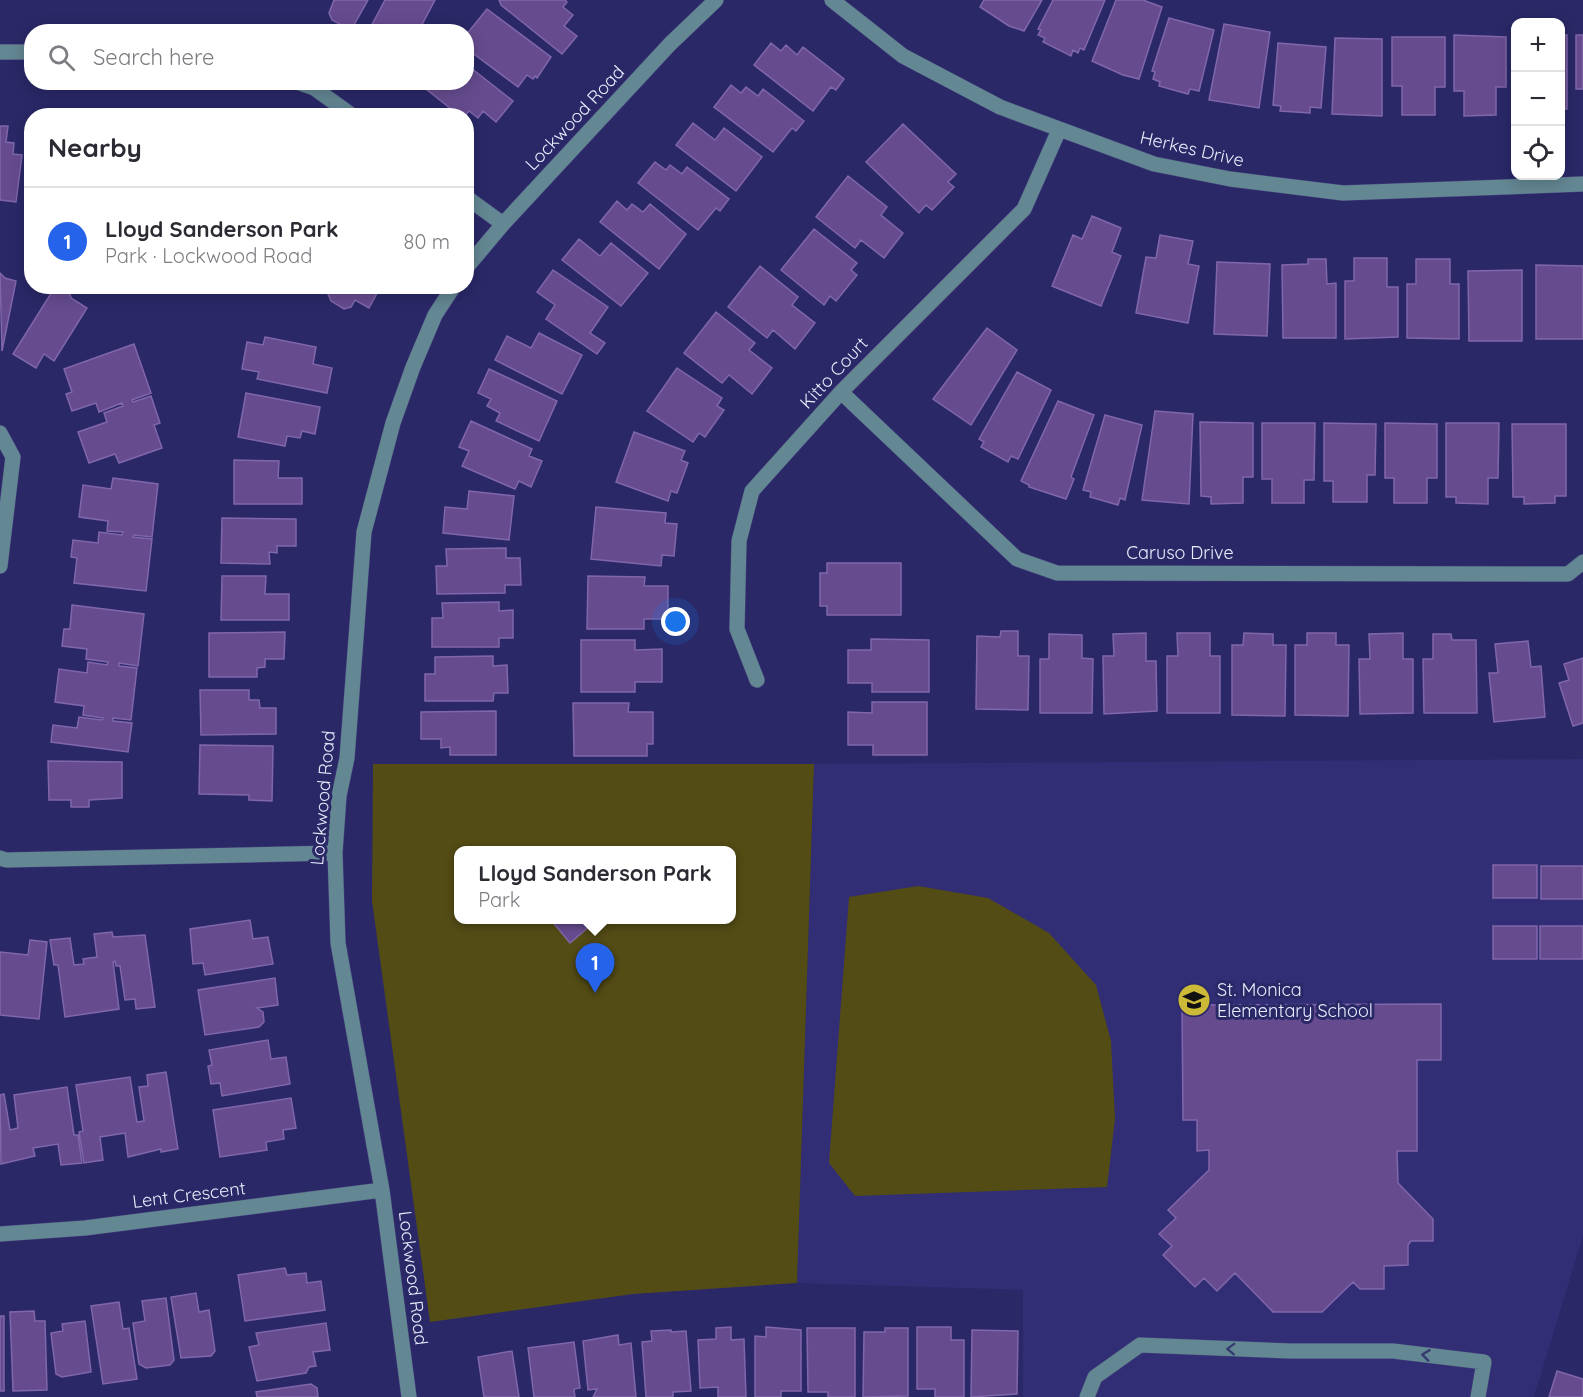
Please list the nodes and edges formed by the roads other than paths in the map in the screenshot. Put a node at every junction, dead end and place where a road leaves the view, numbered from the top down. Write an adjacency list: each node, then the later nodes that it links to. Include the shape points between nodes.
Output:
1 (716, 0): 10 (street, Lockwood Road, via 670,44)
2 (832, 0): 7 (street, Herkes Drive, via 903,56 1000,107)
3 (0, 52): 4 (street)
4 (24, 52)
5 (317, 90): 6 (street)
6 (342, 108)
7 (1059, 130): 8 (street, Herkes Drive, via 1154,164 1230,179 1343,193); 13 (street, Kitto Court, via 1023,209)
8 (1583, 184)
9 (474, 203): 10 (street)
10 (503, 224): 11 (street, Lockwood Road)
11 (474, 258)
12 (449, 294): 18 (street, Lockwood Road, via 435,315 413,367 393,423 364,531 347,758 339,796)
13 (841, 393): 15 (street, Caruso Drive, via 1017,559 1057,573 1568,574); 17 (street, Kitto Court, via 752,491 739,541 737,629)
14 (0, 433): 16 (street, via 13,457)
15 (1583, 562)
16 (0, 566)
17 (757, 680)
18 (335, 853): 19 (street); 20 (street, Lockwood Road, via 338,943)
19 (0, 858)
20 (381, 1190): 21 (street, Lent Crescent, via 85,1228); 22 (street, Lockwood Road)
21 (0, 1234)
22 (409, 1397)
23 (1087, 1397): 24 (street, one-way to 23, via 1484,1362 1394,1351 1140,1345 1095,1377)
24 (1478, 1397)

